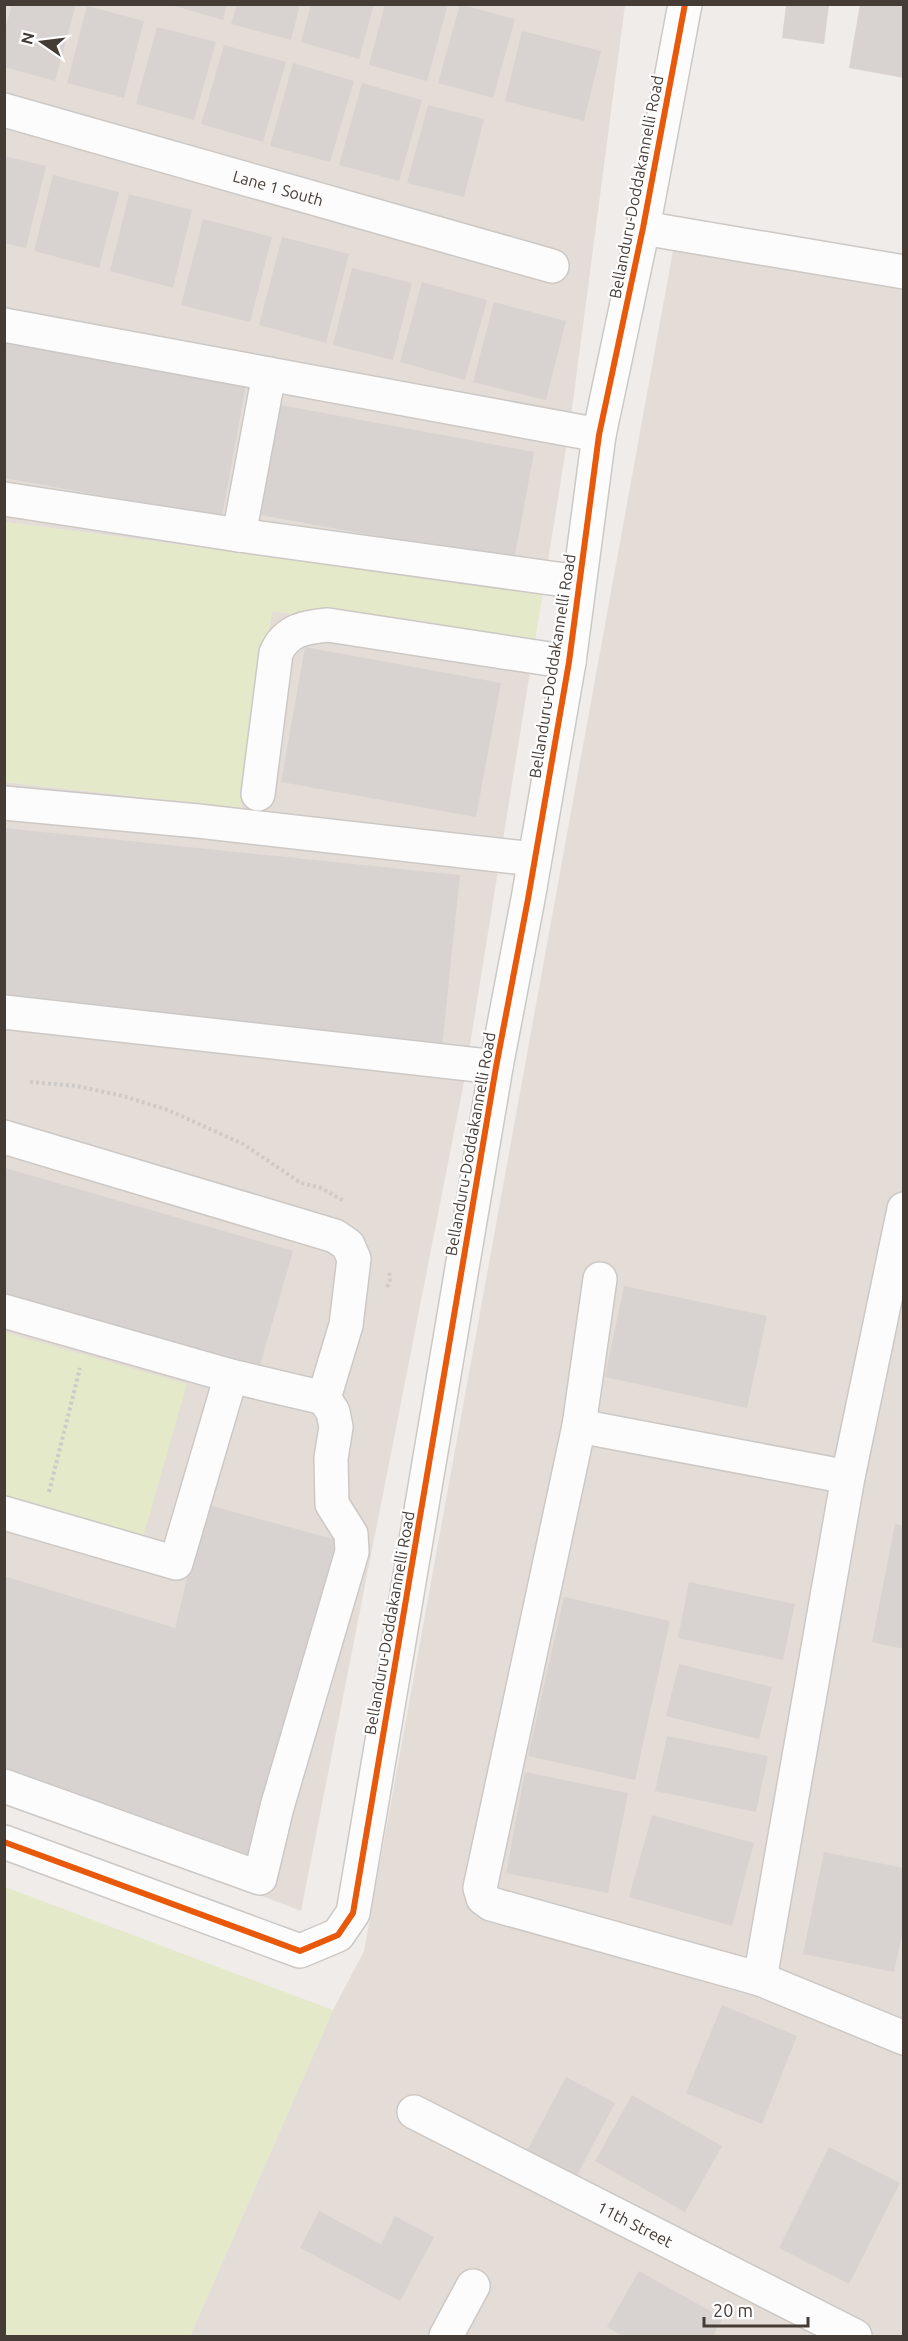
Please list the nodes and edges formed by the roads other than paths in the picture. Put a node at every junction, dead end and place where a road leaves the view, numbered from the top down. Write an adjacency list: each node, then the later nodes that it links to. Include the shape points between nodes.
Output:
1 (685, 4): 3 (street, Bellanduru-Doddakannelli Road)
2 (4, 110): 4 (street, Lane 1 South)
3 (643, 228): 5 (street); 8 (street, Bellanduru-Doddakannelli Road)
4 (552, 266)
5 (903, 272)
6 (4, 325): 7 (street)
7 (269, 374): 8 (street); 10 (street)
8 (599, 435): 11 (street, Bellanduru-Doddakannelli Road)
9 (4, 499): 10 (street)
10 (239, 535): 11 (street)
11 (579, 582): 12 (street, Bellanduru-Doddakannelli Road)
12 (569, 662): 13 (street, via 328,626 304,627 281,642 276,653); 15 (street, Bellanduru-Doddakannelli Road)
13 (258, 794)
14 (4, 803): 15 (street, via 185,828)
15 (534, 859): 17 (street, Bellanduru-Doddakannelli Road)
16 (4, 1012): 17 (street, via 144,1024)
17 (496, 1067): 28 (street, Bellanduru-Doddakannelli Road, via 353,1913 338,1935 300,1951)
18 (4, 1137): 23 (street, via 335,1236 348,1245 354,1259 346,1325)
19 (903, 1209): 25 (street)
20 (600, 1279): 24 (street)
21 (4, 1311): 22 (street)
22 (231, 1376): 23 (street); 26 (street, via 176,1563)
23 (324, 1398): 27 (street, via 336,1426 331,1458 332,1504 351,1534 352,1551 260,1878)
24 (579, 1426): 25 (street); 29 (street, via 480,1888 483,1898 491,1904)
25 (848, 1476): 29 (street)
26 (4, 1513)
27 (4, 1786)
28 (4, 1842)
29 (760, 1979): 30 (street)
30 (903, 2038)
31 (414, 2112): 34 (street, 11th Street)
32 (473, 2286): 33 (street)
33 (446, 2337)
34 (855, 2337)

